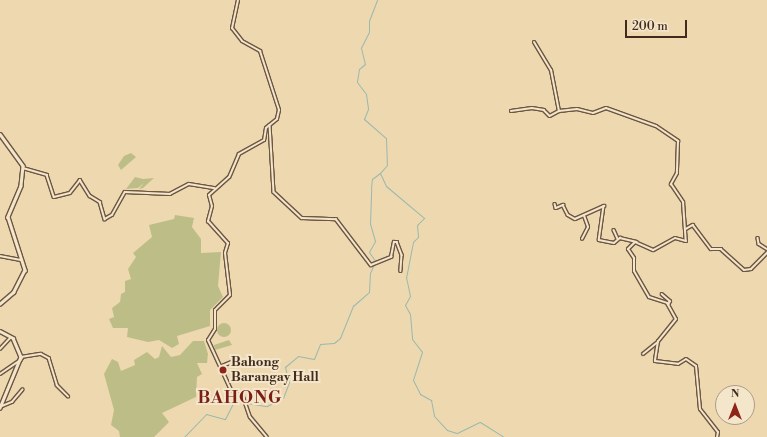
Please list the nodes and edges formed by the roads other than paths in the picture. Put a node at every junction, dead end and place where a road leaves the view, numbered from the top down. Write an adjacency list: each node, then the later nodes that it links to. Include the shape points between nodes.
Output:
1 (238, 0): 5 (street, via 232,28 242,41 260,51 279,105 278,116)
2 (534, 42): 4 (street, via 551,70)
3 (511, 111): 4 (street, via 532,108 544,110 550,116)
4 (559, 111): 12 (street, via 577,109 593,113 606,108 651,124 677,140 677,173 671,184 683,202)
5 (270, 125): 8 (street, via 264,140 239,154 229,177); 21 (street, via 275,193 302,218 336,219 371,265 391,257 393,243 397,242 402,255)
6 (0, 134): 7 (main road)
7 (24, 168): 8 (street, via 47,174 54,198 70,193 80,180 90,196 100,202 105,219 112,215 126,192 170,194 189,184); 20 (main road, via 21,186 8,217)
8 (215, 188): 32 (street, via 209,195 212,206 207,219 228,242 225,253 230,295 215,310 215,329 208,340)
9 (554, 204): 10 (street, via 556,208 563,205 569,217)
10 (584, 216): 14 (street, via 588,227); 15 (street, via 604,206 598,240 612,243)
11 (614, 230): 15 (street)
12 (685, 232): 16 (street, via 685,242 675,238 655,249); 18 (street, via 687,225 693,224 710,249 721,249 745,270)
13 (758, 238): 17 (street, via 759,244)
14 (582, 239)
15 (618, 239): 16 (street)
16 (637, 242): 24 (street, via 628,249 634,258 634,271 649,298)
17 (767, 249)
18 (767, 254)
19 (0, 256): 20 (street)
20 (21, 260): 23 (main road, via 24,275 22,280)
21 (401, 271)
22 (662, 294): 24 (street, via 670,301)
23 (0, 304)
24 (669, 305): 27 (street, via 676,323)
25 (0, 331): 26 (main road)
26 (12, 337): 28 (street); 30 (main road)
27 (658, 342): 29 (street); 38 (street, via 656,362 678,364 686,359 696,366 700,409 718,432)
28 (0, 349)
29 (643, 354)
30 (21, 359): 33 (street); 35 (street, via 47,356 57,385); 36 (main road)
31 (232, 362): 32 (street)
32 (220, 367): 37 (street, via 232,390 245,402)
33 (0, 374)
34 (22, 390): 36 (street, via 12,402)
35 (68, 396)
36 (1, 407)
37 (267, 437)
38 (716, 437)

